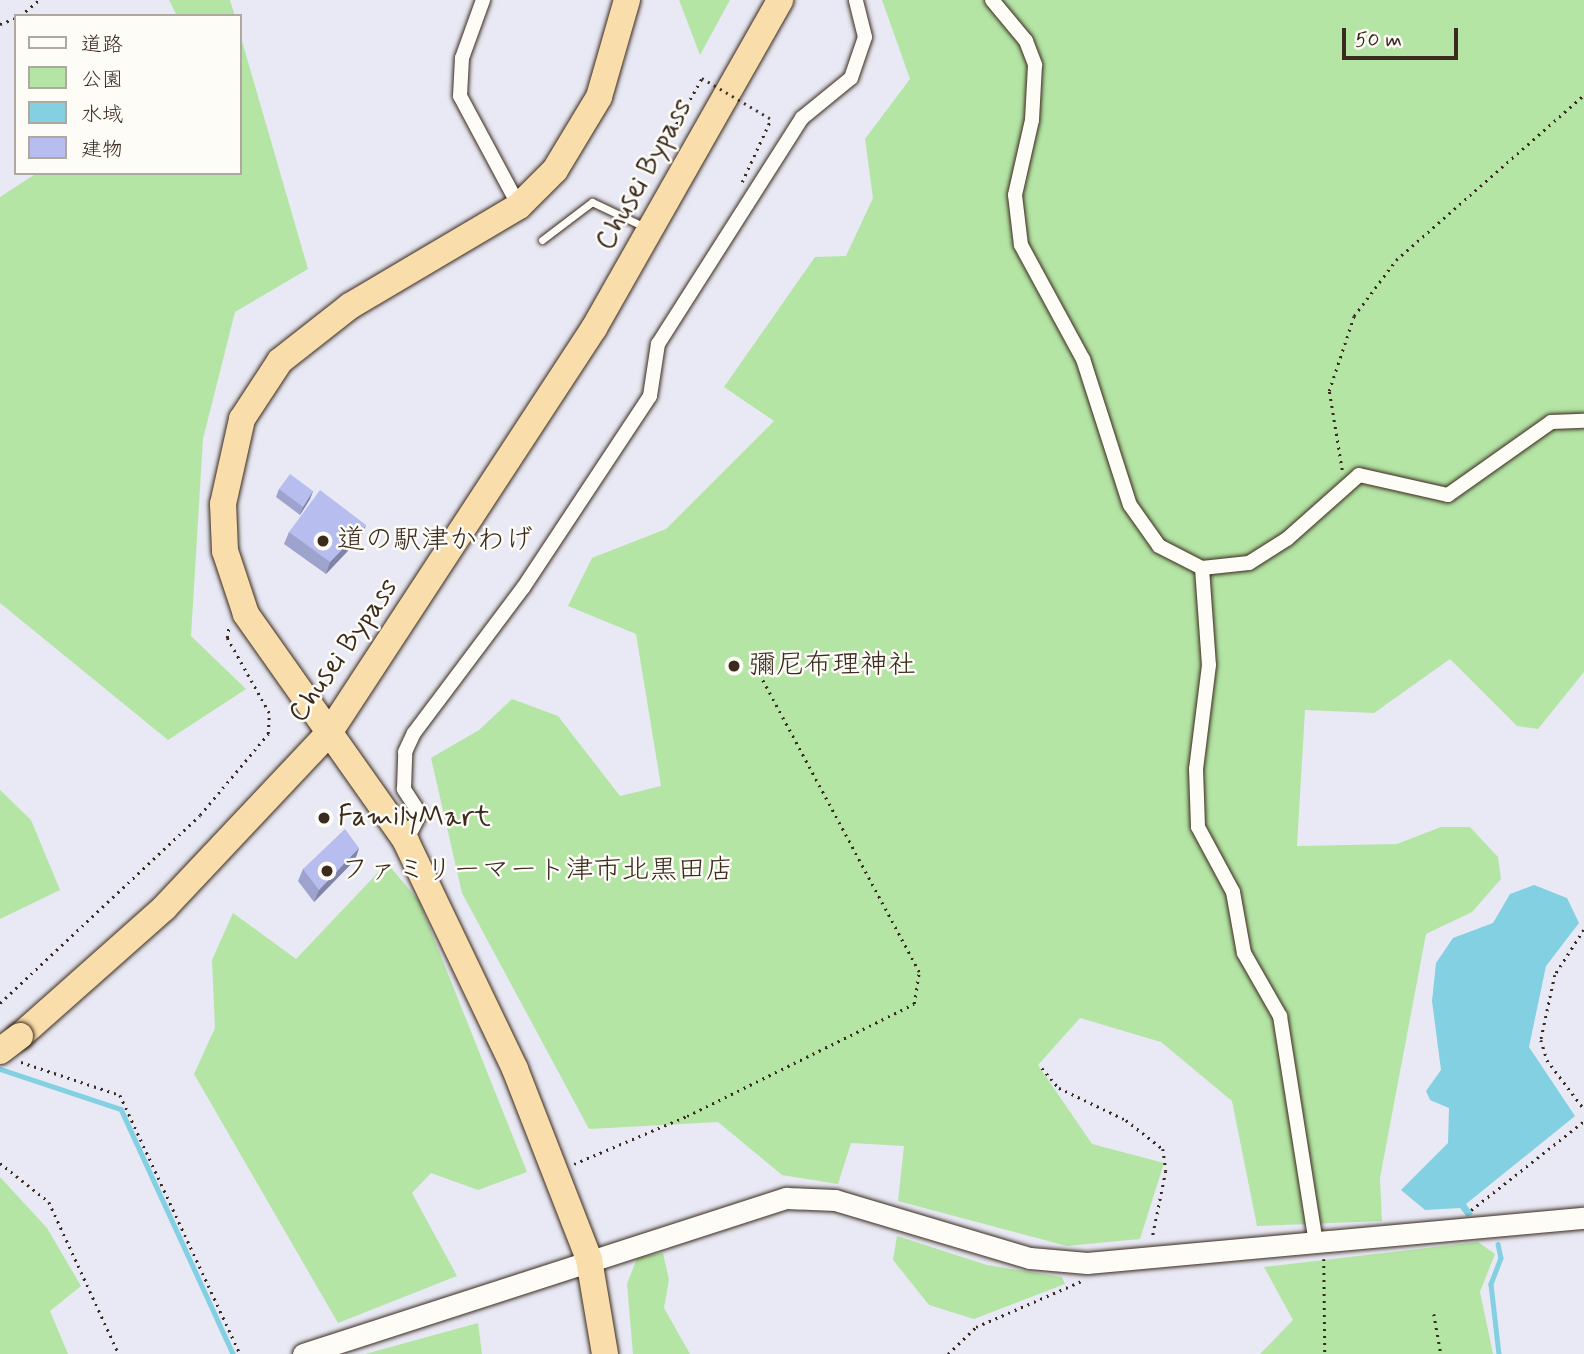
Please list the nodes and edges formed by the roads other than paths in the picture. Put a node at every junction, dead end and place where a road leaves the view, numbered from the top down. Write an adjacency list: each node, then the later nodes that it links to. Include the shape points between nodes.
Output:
1 (482, 0): 6 (street, via 462,58 460,96)
2 (627, 0): 6 (highway, via 612,66 582,133)
3 (780, 0): 7 (highway, Chusei Bypass)
4 (856, 0): 12 (street, via 866,37 851,78 802,118 658,344 650,396 523,588 414,733 405,752 404,789 420,814)
5 (992, 0): 10 (street, via 1026,41 1035,65 1032,120 1015,195 1021,246 1083,359 1130,505 1159,546)
6 (519, 206): 11 (highway, via 350,306 267,377 242,419 224,494 226,551 246,614)
7 (652, 231): 8 (lane, via 592,202); 11 (highway, Chusei Bypass, via 462,537)
8 (542, 240)
9 (1584, 421): 10 (street, via 1551,422 1448,495 1369,473 1344,483 1287,538 1249,563)
10 (1202, 568): 15 (street, via 1209,665 1196,769 1198,827 1233,892 1244,953 1280,1016)
11 (329, 733): 12 (highway); 13 (highway, Chusei Bypass, via 164,908)
12 (406, 841): 16 (highway, via 515,1069)
13 (12, 1049)
14 (1584, 1218): 15 (street)
15 (1320, 1243): 16 (street, via 1087,1263 1030,1258 808,1196 758,1204)
16 (589, 1259): 17 (street); 18 (highway)
17 (303, 1354)
18 (605, 1354)

